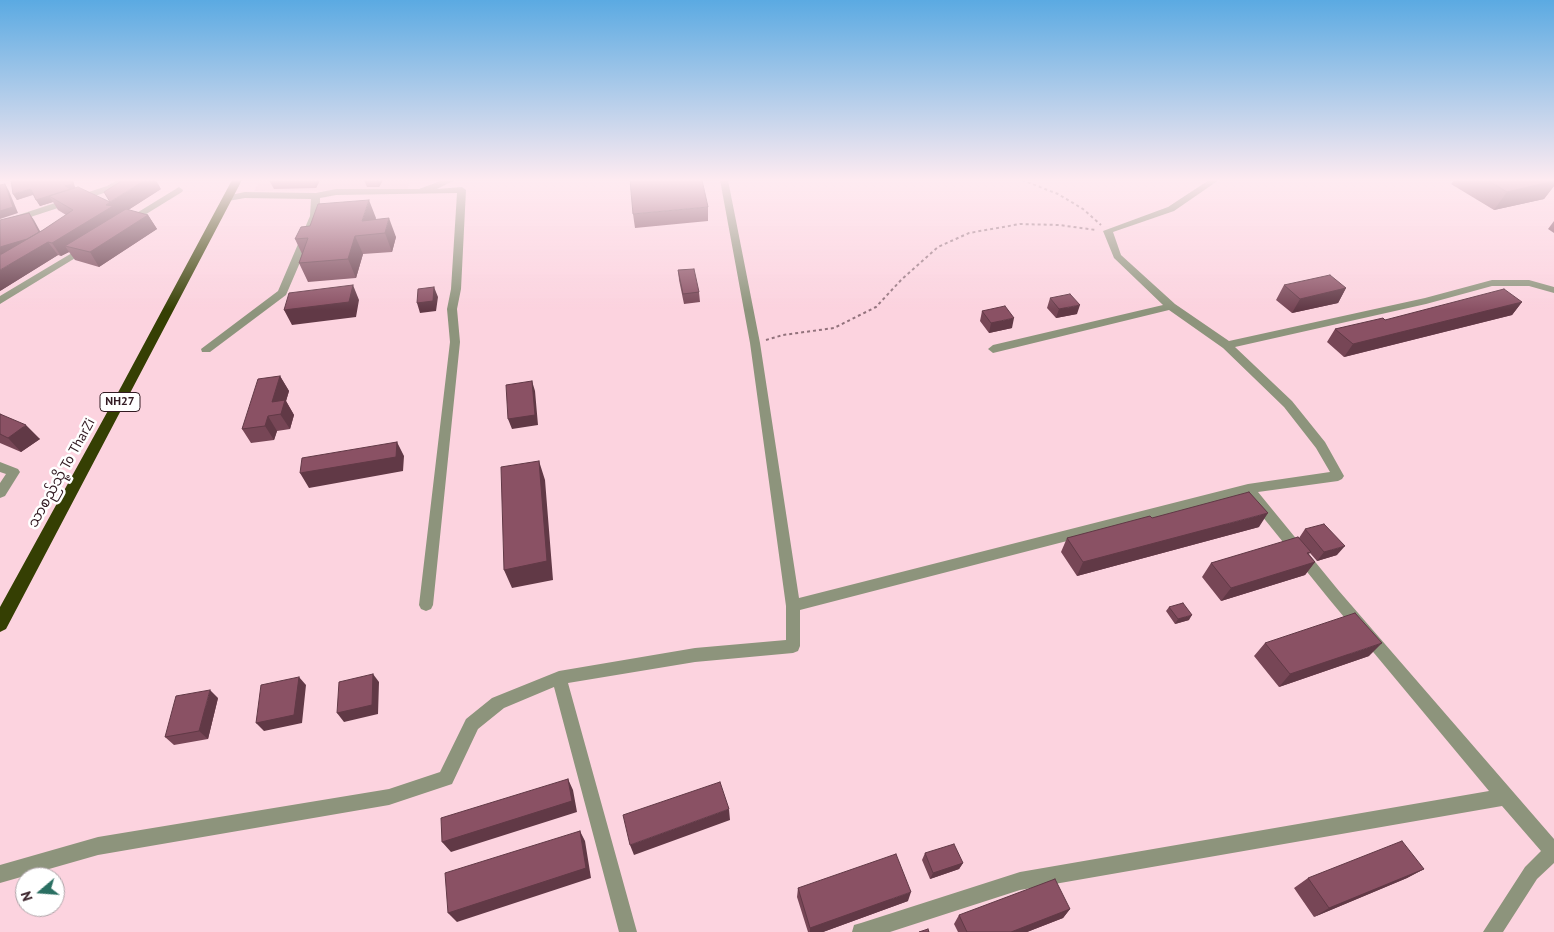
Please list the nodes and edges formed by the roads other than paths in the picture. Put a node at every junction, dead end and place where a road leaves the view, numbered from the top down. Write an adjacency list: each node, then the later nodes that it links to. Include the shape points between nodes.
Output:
1 (214, 223): 18 (highway, သာစည်သို့ To TharZi / NH27)
2 (312, 223): 11 (street, via 282,293)
3 (460, 223): 16 (street, via 452,309 455,342)
4 (732, 223): 17 (street, via 755,343)
5 (1129, 223): 9 (street, via 1108,231 1117,256)
6 (98, 240): 8 (street)
7 (1554, 290): 10 (street, via 1528,283 1492,283 1426,301)
8 (0, 301)
9 (1171, 306): 10 (street); 12 (street)
10 (1226, 345): 14 (street, via 1288,404 1321,445 1338,476)
11 (206, 349)
12 (993, 349)
13 (0, 468): 15 (street, via 14,472)
14 (1248, 489): 17 (street); 20 (street, via 1334,596)
15 (0, 492)
16 (426, 606)
17 (793, 606): 19 (street, via 793,646 695,655)
18 (0, 624)
19 (559, 678): 22 (street, via 498,702 472,724 446,778 389,797 98,846); 23 (street)
20 (1505, 796): 21 (street); 24 (street, via 1020,881)
21 (1553, 851): 25 (street, via 1531,873)
22 (0, 874)
23 (628, 932)
24 (861, 932)
25 (1492, 932)

